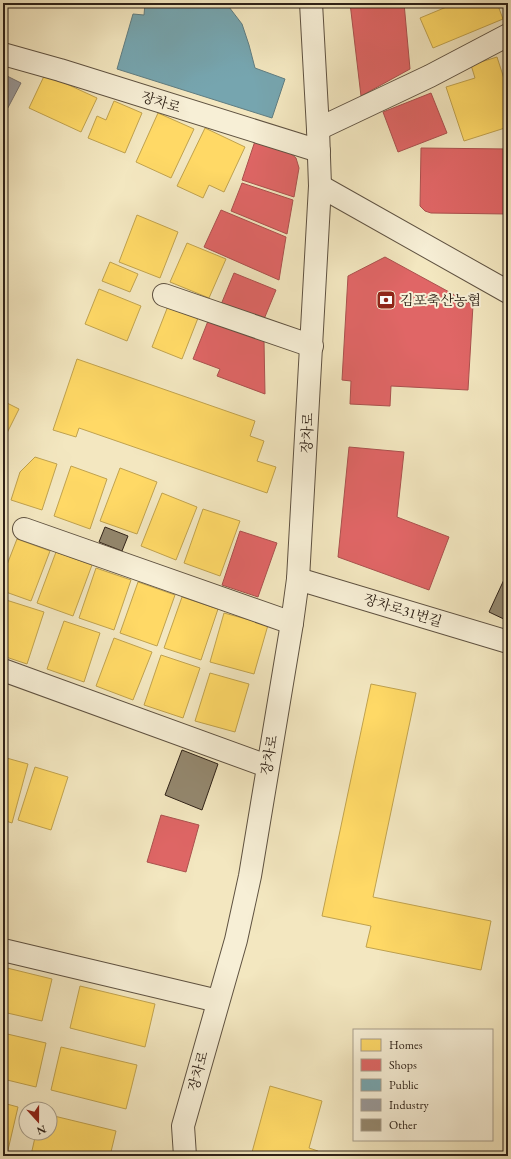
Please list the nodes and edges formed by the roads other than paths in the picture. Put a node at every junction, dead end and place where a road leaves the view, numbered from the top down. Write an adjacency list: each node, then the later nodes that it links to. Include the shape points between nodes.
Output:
1 (311, 3): 4 (street, 장차로)
2 (508, 35): 4 (street, via 430,76)
3 (3, 54): 5 (street, 장차로)
4 (318, 129): 5 (street, 장차로)
5 (319, 151): 6 (street, 장차로)
6 (320, 186): 7 (street); 9 (street, 장차로)
7 (508, 292)
8 (164, 295): 9 (street)
9 (312, 346): 11 (street, 장차로)
10 (24, 529): 12 (street)
11 (298, 579): 12 (street, 장차로); 13 (street, 장차로31번길)
12 (292, 623): 15 (street, 장차로)
13 (508, 642)
14 (3, 670): 15 (street)
15 (268, 766): 17 (street, 장차로, via 250,876 236,940)
16 (3, 950): 17 (street)
17 (218, 1002): 18 (street, 장차로)
18 (183, 1126): 19 (street); 20 (street, 장차로)
19 (170, 1156)
20 (185, 1156)

